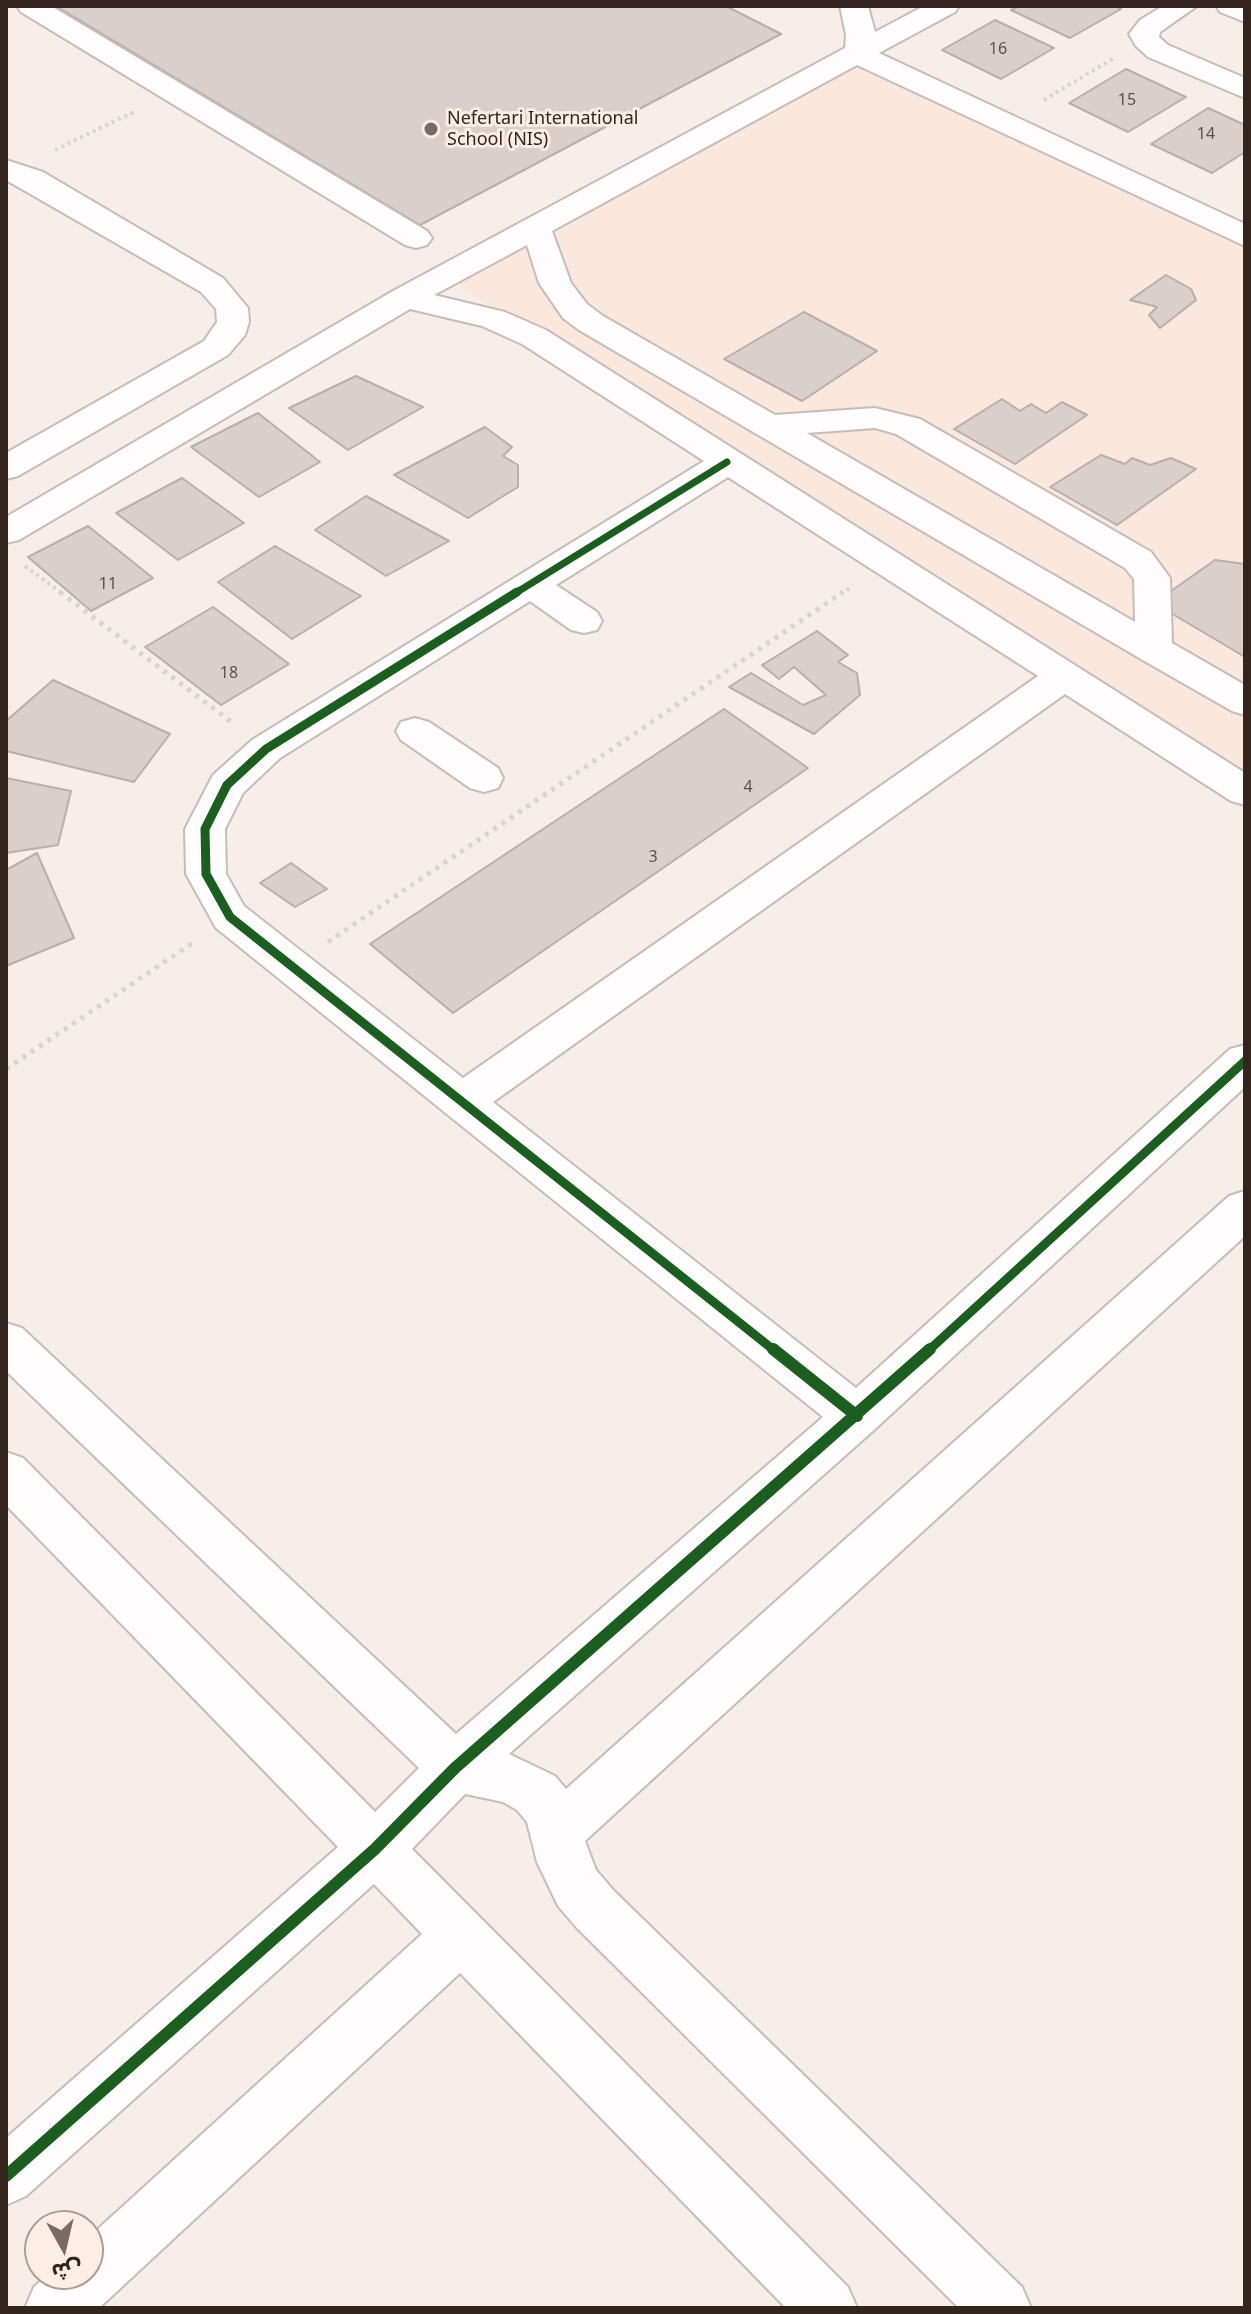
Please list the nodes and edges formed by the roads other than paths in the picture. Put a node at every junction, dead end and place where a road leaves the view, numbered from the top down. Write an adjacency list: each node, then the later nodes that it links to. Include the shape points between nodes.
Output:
1 (31, 6): 14 (street)
2 (854, 6): 9 (street, via 861,35)
3 (883, 6): 8 (street)
4 (1183, 6): 10 (street, via 1150,26 1146,40 1158,51)
5 (1230, 6): 7 (street)
6 (936, 7): 8 (street)
7 (1245, 13)
8 (889, 37): 9 (street)
9 (859, 55): 12 (street); 13 (street)
10 (1245, 89)
11 (9, 170): 18 (street, via 212,285 232,308 233,322 216,348)
12 (535, 228): 15 (street); 16 (street, via 555,283 575,311)
13 (1245, 236)
14 (416, 238)
15 (405, 298): 17 (street, via 521,330); 19 (street)
16 (765, 426): 20 (street); 24 (street, via 875,418 908,426 1138,560 1152,578)
17 (727, 462): 21 (street); 23 (street)
18 (6, 468)
19 (6, 532)
20 (1036, 582): 23 (street); 24 (street)
21 (530, 584): 22 (street); 31 (street, via 266,749 227,785 205,829 206,874 230,917)
22 (584, 621)
23 (980, 622): 25 (street)
24 (1154, 650): 26 (street)
25 (1064, 676): 29 (street); 31 (street)
26 (1245, 702)
27 (415, 731): 28 (street)
28 (484, 778)
29 (1245, 791)
30 (1245, 1061): 34 (street)
31 (461, 1102): 34 (street)
32 (1245, 1209): 37 (street)
33 (6, 1342): 36 (street)
34 (857, 1416): 36 (street)
35 (6, 1473): 38 (street)
36 (455, 1768): 37 (street, via 525,1784 550,1810); 38 (street)
37 (557, 1832): 43 (street, via 577,1888 596,1910)
38 (375, 1849): 39 (street); 40 (street)
39 (461, 1935): 41 (street); 42 (street)
40 (6, 2176)
41 (55, 2308)
42 (827, 2308)
43 (1001, 2308)

